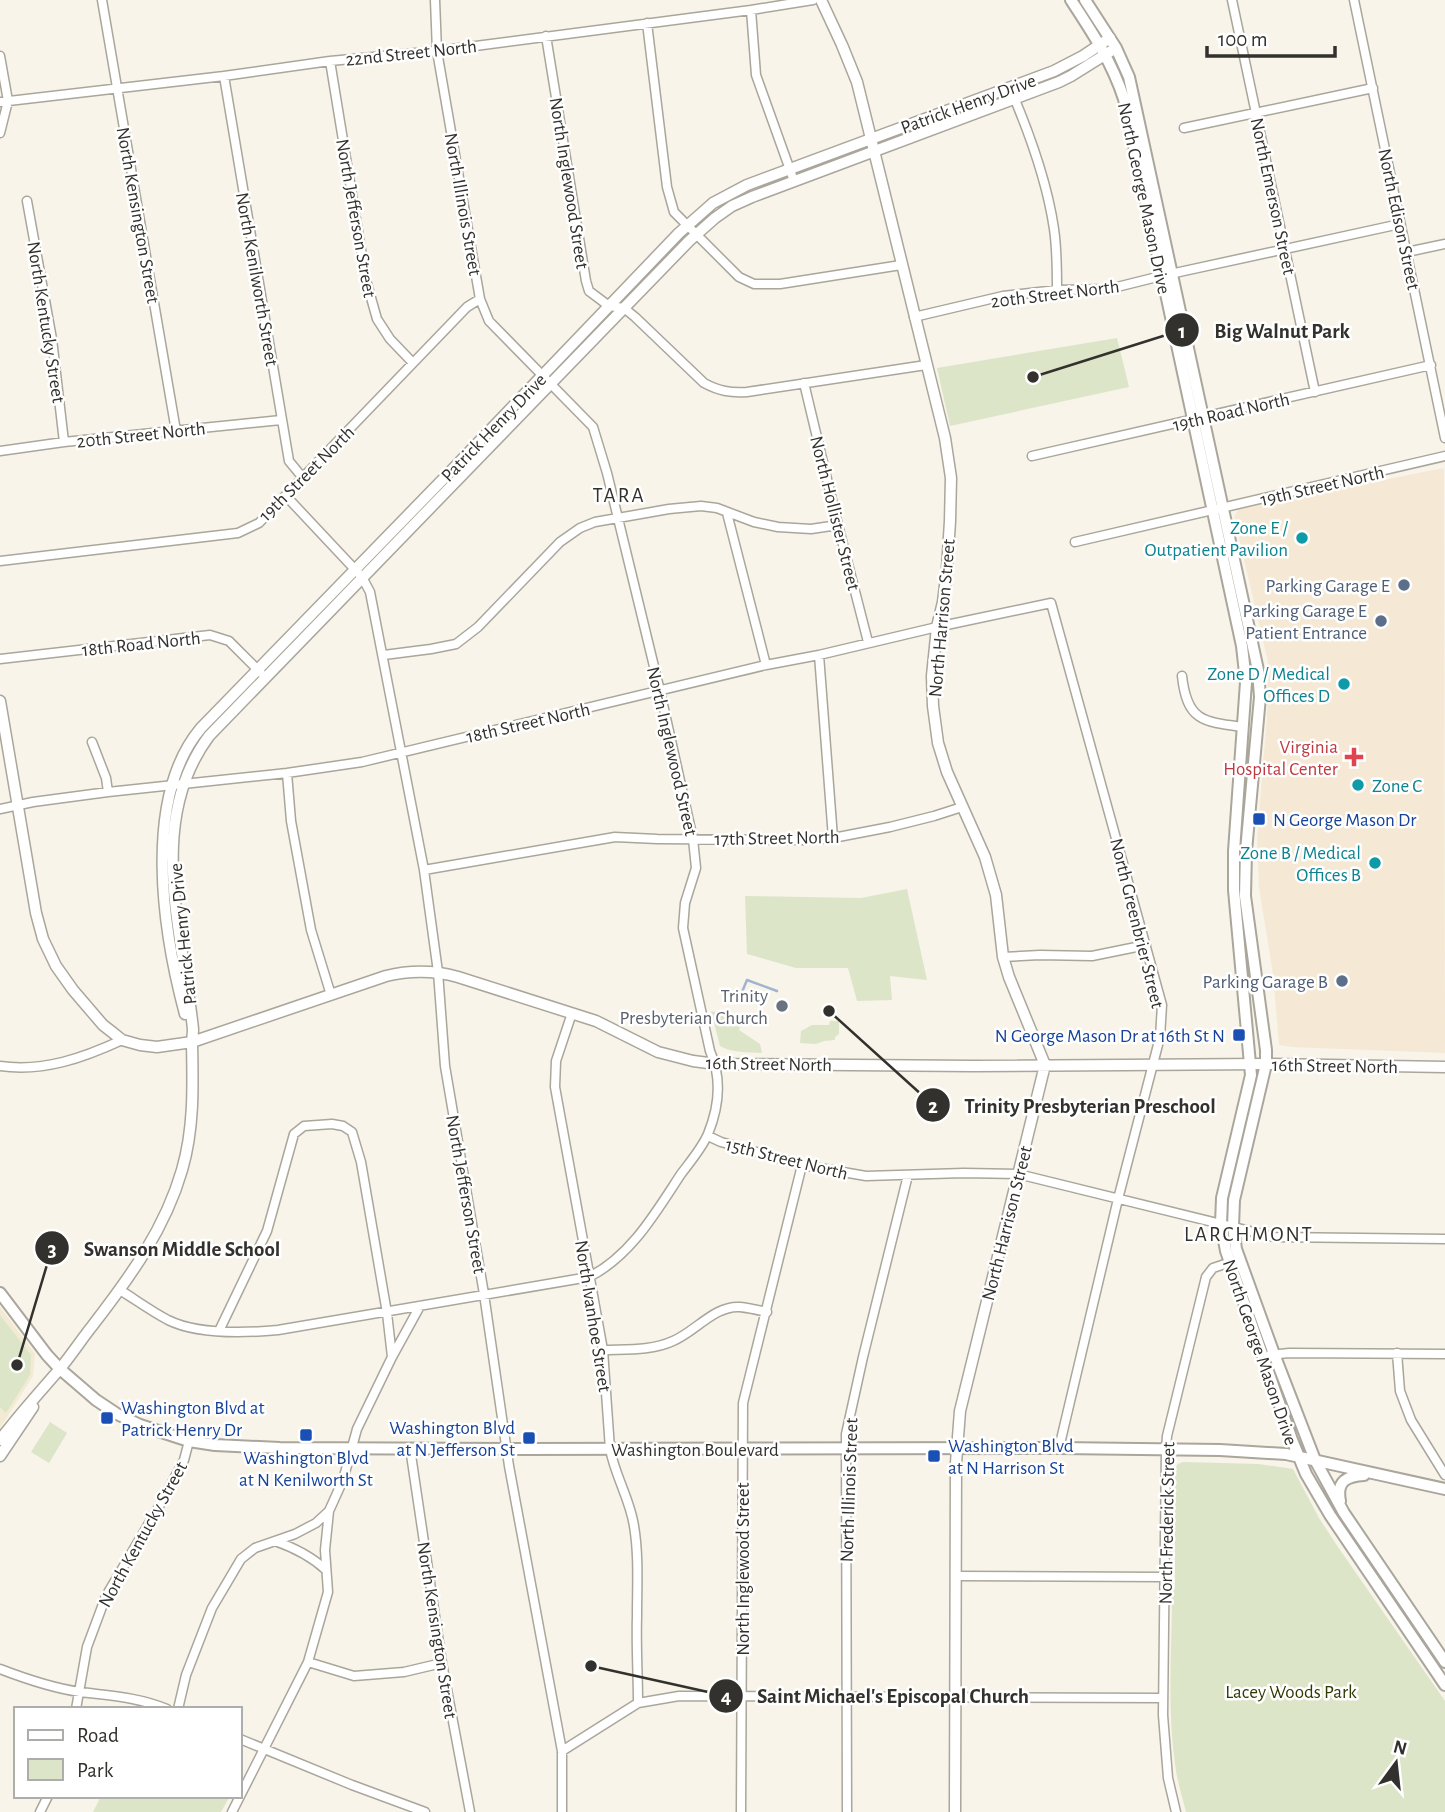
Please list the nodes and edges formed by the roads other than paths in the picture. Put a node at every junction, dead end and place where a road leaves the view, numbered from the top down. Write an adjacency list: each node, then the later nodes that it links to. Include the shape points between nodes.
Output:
1 (102, 0): 19 (street, North Kensington Street)
2 (435, 0): 13 (street, North Illinois Street)
3 (813, 0): 9 (street, 22nd Street North)
4 (821, 0): 25 (street, North Harrison Street, via 857,82)
5 (1070, 0): 12 (main road, North George Mason Drive)
6 (1085, 0): 12 (main road, North George Mason Drive)
7 (1232, 0): 22 (street, North Emerson Street)
8 (1354, 0): 18 (street, North Edison Street)
9 (751, 10): 10 (street, 22nd Street North); 27 (street, via 756,75)
10 (647, 23): 11 (street, 22nd Street North); 31 (street, via 667,187 674,212)
11 (546, 36): 13 (street, 22nd Street North); 40 (street, North Inglewood Street, via 586,281 589,291)
12 (1108, 46): 17 (street, Patrick Henry Drive); 20 (street, Patrick Henry Drive, via 1071,76); 37 (main road, North George Mason Drive, via 1129,77)
13 (438, 51): 15 (street, 22nd Street North); 39 (street, North Illinois Street)
14 (0, 56): 21 (street)
15 (330, 61): 16 (street, 22nd Street North); 43 (street, North Jefferson Street, via 366,280 377,319)
16 (224, 76): 19 (street, 22nd Street North); 50 (street, North Kenilworth Street)
17 (1010, 88): 20 (street); 25 (street, Patrick Henry Drive)
18 (1373, 88): 22 (street); 30 (street, North Edison Street)
19 (117, 89): 21 (street, 22nd Street North); 51 (street, North Kensington Street)
20 (1015, 99): 26 (street, Patrick Henry Drive); 38 (street, via 1049,204)
21 (4, 102): 24 (street)
22 (1256, 112): 23 (street); 34 (street, North Emerson Street)
23 (1184, 128)
24 (0, 133)
25 (871, 138): 26 (street, North Harrison Street); 27 (street, Patrick Henry Drive)
26 (874, 150): 28 (street, Patrick Henry Drive); 36 (street, North Harrison Street)
27 (790, 168): 28 (street); 31 (street, Patrick Henry Drive, via 726,195)
28 (794, 181): 32 (street, Patrick Henry Drive, via 732,206)
29 (27, 201): 53 (street, North Kentucky Street, via 52,339)
30 (1400, 224): 34 (street, 20th Street North); 35 (street, North Edison Street)
31 (687, 225): 32 (street); 40 (street, Patrick Henry Drive)
32 (697, 234): 36 (street, via 739,277 754,284); 41 (street, Patrick Henry Drive)
33 (1445, 244): 35 (street)
34 (1286, 250): 37 (street, 20th Street North); 48 (street, North Emerson Street)
35 (1407, 252): 45 (street, North Edison Street)
36 (901, 265): 42 (street, North Harrison Street)
37 (1167, 275): 38 (street, 20th Street North, via 1109,289); 49 (main road, North George Mason Drive)
38 (1058, 290): 42 (street, 20th Street North, via 1003,296)
39 (480, 299): 43 (street, 19th Street North); 46 (street, North Illinois Street, via 489,321)
40 (609, 306): 41 (street); 46 (street, Patrick Henry Drive)
41 (624, 308): 46 (street, Patrick Henry Drive); 47 (street, via 716,390 747,392)
42 (915, 317): 44 (street, North Harrison Street)
43 (414, 363): 57 (street, 19th Street North)
44 (926, 365): 47 (street); 67 (street, North Harrison Street, via 951,478 947,569)
45 (1431, 365): 48 (street, 19th Road North); 52 (street, North Edison Street)
46 (546, 380): 61 (street, North Inglewood Street, via 593,427); 65 (street, Patrick Henry Drive)
47 (804, 383): 62 (street, North Hollister Street)
48 (1315, 392): 49 (street, 19th Road North)
49 (1198, 418): 55 (street, 19th Road North); 59 (main road, North George Mason Drive)
50 (281, 419): 51 (street, 20th Street North); 57 (street, North Kenilworth Street, via 289,461)
51 (176, 431): 53 (street, 20th Street North)
52 (1445, 438)
53 (64, 442): 54 (street, 20th Street North)
54 (0, 451)
55 (1032, 456)
56 (1445, 456): 59 (street, 19th Street North)
57 (303, 478): 58 (street, 19th Street North)
58 (286, 496): 64 (street, 19th Street North, via 259,523 237,533); 65 (street)
59 (1218, 509): 63 (street, 19th Street North); 77 (main road, North George Mason Drive, via 1242,646 1246,682); 98 (main road, North George Mason Drive, via 1258,670 1260,697 1245,896)
60 (727, 513): 61 (street, via 701,506); 62 (street, via 778,527); 72 (street)
61 (617, 518): 69 (street, via 580,528 560,542 478,627 456,643); 75 (street, North Inglewood Street)
62 (838, 525): 68 (street, North Hollister Street)
63 (1075, 542)
64 (0, 561)
65 (358, 573): 69 (street, North Jefferson Street, via 370,592); 73 (street, Patrick Henry Drive)
66 (1051, 603): 67 (street, 18th Street North); 89 (street, North Greenbrier Street)
67 (937, 626): 68 (street, 18th Street North); 84 (street, North Harrison Street, via 932,676 938,743)
68 (868, 642): 70 (street, 18th Street North)
69 (384, 655): 79 (street, North Jefferson Street)
70 (819, 655): 72 (street, 18th Street North); 86 (street)
71 (0, 659): 73 (street, 18th Road North, via 210,635 229,641)
72 (766, 664): 75 (street, 18th Street North)
73 (262, 674): 81 (street, Patrick Henry Drive, via 209,736)
74 (1182, 676): 77 (street, via 1193,712 1212,723)
75 (660, 691): 79 (street, 18th Street North); 87 (street, North Inglewood Street)
76 (0, 701): 83 (street)
77 (1243, 727): 97 (main road, North George Mason Drive, via 1234,890)
78 (92, 741): 82 (street)
79 (401, 752): 80 (street, 18th Street North); 88 (street, North Jefferson Street)
80 (286, 774): 81 (street, 18th Street North); 92 (street, via 311,930)
81 (177, 786): 82 (street, 18th Street North); 95 (street, Patrick Henry Drive, via 174,880)
82 (108, 792): 83 (street, 18th Street North)
83 (17, 806): 85 (street, 18th Street North); 94 (street, via 43,939 73,989)
84 (962, 807): 86 (street, 17th Street North); 90 (street, North Harrison Street, via 996,895)
85 (0, 808)
86 (833, 838): 87 (street, 17th Street North)
87 (693, 839): 88 (street, 17th Street North, via 615,837); 96 (street, North Inglewood Street, via 696,868 683,928)
88 (424, 870): 91 (street, North Jefferson Street)
89 (1146, 945): 90 (street, via 1092,956); 100 (street, North Greenbrier Street, via 1162,1005)
90 (1003, 957): 99 (street, North Harrison Street)
91 (438, 972): 92 (street, 16th Street North, via 399,973); 93 (street, 16th Street North); 115 (street, North Jefferson Street, via 445,1066)
92 (331, 995): 95 (street, 16th Street North)
93 (572, 1013): 96 (street, 16th Street North, via 658,1052); 112 (street, North Ivanhoe Street, via 556,1061 555,1087)
94 (122, 1040): 95 (street, 16th Street North, via 157,1047); 101 (street, via 59,1064)
95 (192, 1042): 113 (street, Patrick Henry Drive, via 193,1109 182,1169 154,1239)
96 (716, 1064): 99 (street, 16th Street North); 103 (street, North Inglewood Street, via 718,1092)
97 (1251, 1064): 98 (street, 16th Street North); 100 (street, 16th Street North); 108 (main road, North George Mason Drive, via 1224,1189)
98 (1266, 1064): 102 (street, 16th Street North); 109 (main road, North George Mason Drive, via 1236,1188)
99 (1045, 1065): 100 (street, 16th Street North); 105 (street, North Harrison Street)
100 (1153, 1065): 107 (street, North Greenbrier Street)
101 (0, 1066)
102 (1445, 1067)
103 (708, 1136): 104 (street, 15th Street North); 112 (street, 15th Street North, via 632,1244)
104 (802, 1166): 106 (street, 15th Street North, via 866,1176); 118 (street, North Inglewood Street)
105 (1018, 1174): 106 (street, 15th Street North); 107 (street, 15th Street North); 132 (street, North Harrison Street, via 960,1411)
106 (908, 1175): 131 (street, North Illinois Street, via 847,1424)
107 (1118, 1199): 108 (street, 15th Street North); 133 (street, North Greenbrier Street)
108 (1221, 1224): 109 (street, 15th Street North); 111 (main road, North George Mason Drive)
109 (1233, 1227): 110 (street, 15th Street North, via 1274,1237); 111 (main road, North George Mason Drive)
110 (1445, 1239)
111 (1234, 1261): 122 (main road, North George Mason Drive); 124 (main road, North George Mason Drive); 136 (street, North Frederick Street, via 1213,1268 1206,1278)
112 (589, 1277): 115 (street, 15th Street North); 120 (street, North Ivanhoe Street)
113 (120, 1290): 119 (street, 15th Street North, via 169,1320); 126 (street, Patrick Henry Drive)
114 (0, 1293): 126 (main road, Washington Boulevard)
115 (484, 1294): 116 (street, 15th Street North); 134 (street, North Jefferson Street)
116 (421, 1306): 117 (street, 15th Street North); 125 (street)
117 (387, 1312): 119 (street, 15th Street North, via 276,1330); 119 (street, via 352,1132 343,1126 318,1124 304,1126 294,1134 267,1231); 125 (street)
118 (767, 1312): 120 (street, via 737,1307 716,1312 695,1329 655,1348); 137 (street, North Inglewood Street, via 743,1402)
119 (219, 1331)
120 (603, 1350): 135 (street, North Ivanhoe Street)
121 (1397, 1353): 122 (street); 123 (street); 142 (street, via 1401,1391 1411,1420)
122 (1274, 1354): 124 (street); 140 (main road, North George Mason Drive)
123 (1445, 1354)
124 (1262, 1356): 139 (main road, North George Mason Drive)
125 (392, 1357): 129 (street)
126 (60, 1369): 127 (street, Patrick Henry Drive); 128 (main road, Washington Boulevard, via 117,1414); 138 (street, Patrick Henry Drive)
127 (0, 1440)
128 (188, 1441): 129 (main road, Washington Boulevard, via 236,1447); 155 (street, North Kentucky Street, via 184,1460 106,1596 86,1647)
129 (352, 1447): 130 (main road, Washington Boulevard); 144 (street)
130 (410, 1448): 134 (main road, Washington Boulevard); 152 (street, North Kensington Street)
131 (846, 1448): 132 (main road, Washington Boulevard); 137 (main road, Washington Boulevard); 157 (street, North Illinois Street)
132 (957, 1448): 133 (main road, Washington Boulevard); 148 (street, North Harrison Street)
133 (1059, 1448): 136 (main road, Washington Boulevard)
134 (507, 1449): 135 (main road, Washington Boulevard); 166 (street, North Jefferson Street)
135 (610, 1449): 137 (main road, Washington Boulevard); 160 (street, North Ivanhoe Street, via 634,1522)
136 (1166, 1449): 139 (main road, Washington Boulevard); 149 (street, North Frederick Street)
137 (743, 1450): 156 (street, North Inglewood Street)
138 (0, 1456)
139 (1298, 1457): 140 (main road, Washington Boulevard); 154 (main road, North George Mason Drive, via 1330,1515)
140 (1315, 1460): 141 (main road, Washington Boulevard); 145 (main road, North George Mason Drive)
141 (1380, 1475): 143 (main road, Washington Boulevard); 145 (main road, via 1346,1479 1339,1496)
142 (1445, 1475)
143 (1445, 1489)
144 (329, 1511): 146 (street, via 316,1523); 147 (street)
145 (1344, 1513): 151 (main road, North George Mason Drive)
146 (275, 1541): 147 (street, via 313,1558); 163 (street, via 241,1559 212,1608)
147 (326, 1570): 150 (street, via 328,1592)
148 (956, 1576): 149 (street); 158 (street, North Harrison Street)
149 (1164, 1577): 159 (street, North Frederick Street)
150 (308, 1662): 152 (street, via 354,1676); 165 (street)
151 (1445, 1662)
152 (442, 1663): 169 (street, North Kensington Street)
153 (0, 1670): 155 (street)
154 (1445, 1685)
155 (79, 1692): 161 (street, North Kentucky Street); 162 (street, via 127,1697)
156 (741, 1696): 157 (street); 160 (street, via 679,1696); 171 (street, North Inglewood Street)
157 (846, 1697): 158 (street); 172 (street, North Illinois Street)
158 (955, 1697): 159 (street); 173 (street, North Harrison Street)
159 (1163, 1698): 174 (street, North Frederick Street, via 1167,1766)
160 (638, 1703): 166 (street)
161 (76, 1707)
162 (160, 1707)
163 (179, 1707)
164 (242, 1740): 165 (street)
165 (265, 1750): 167 (street); 168 (street)
166 (562, 1751): 170 (street, North Jefferson Street)
167 (242, 1793)
168 (425, 1812)
169 (470, 1812)
170 (562, 1812)
171 (741, 1812)
172 (847, 1812)
173 (955, 1812)
174 (1176, 1812)

